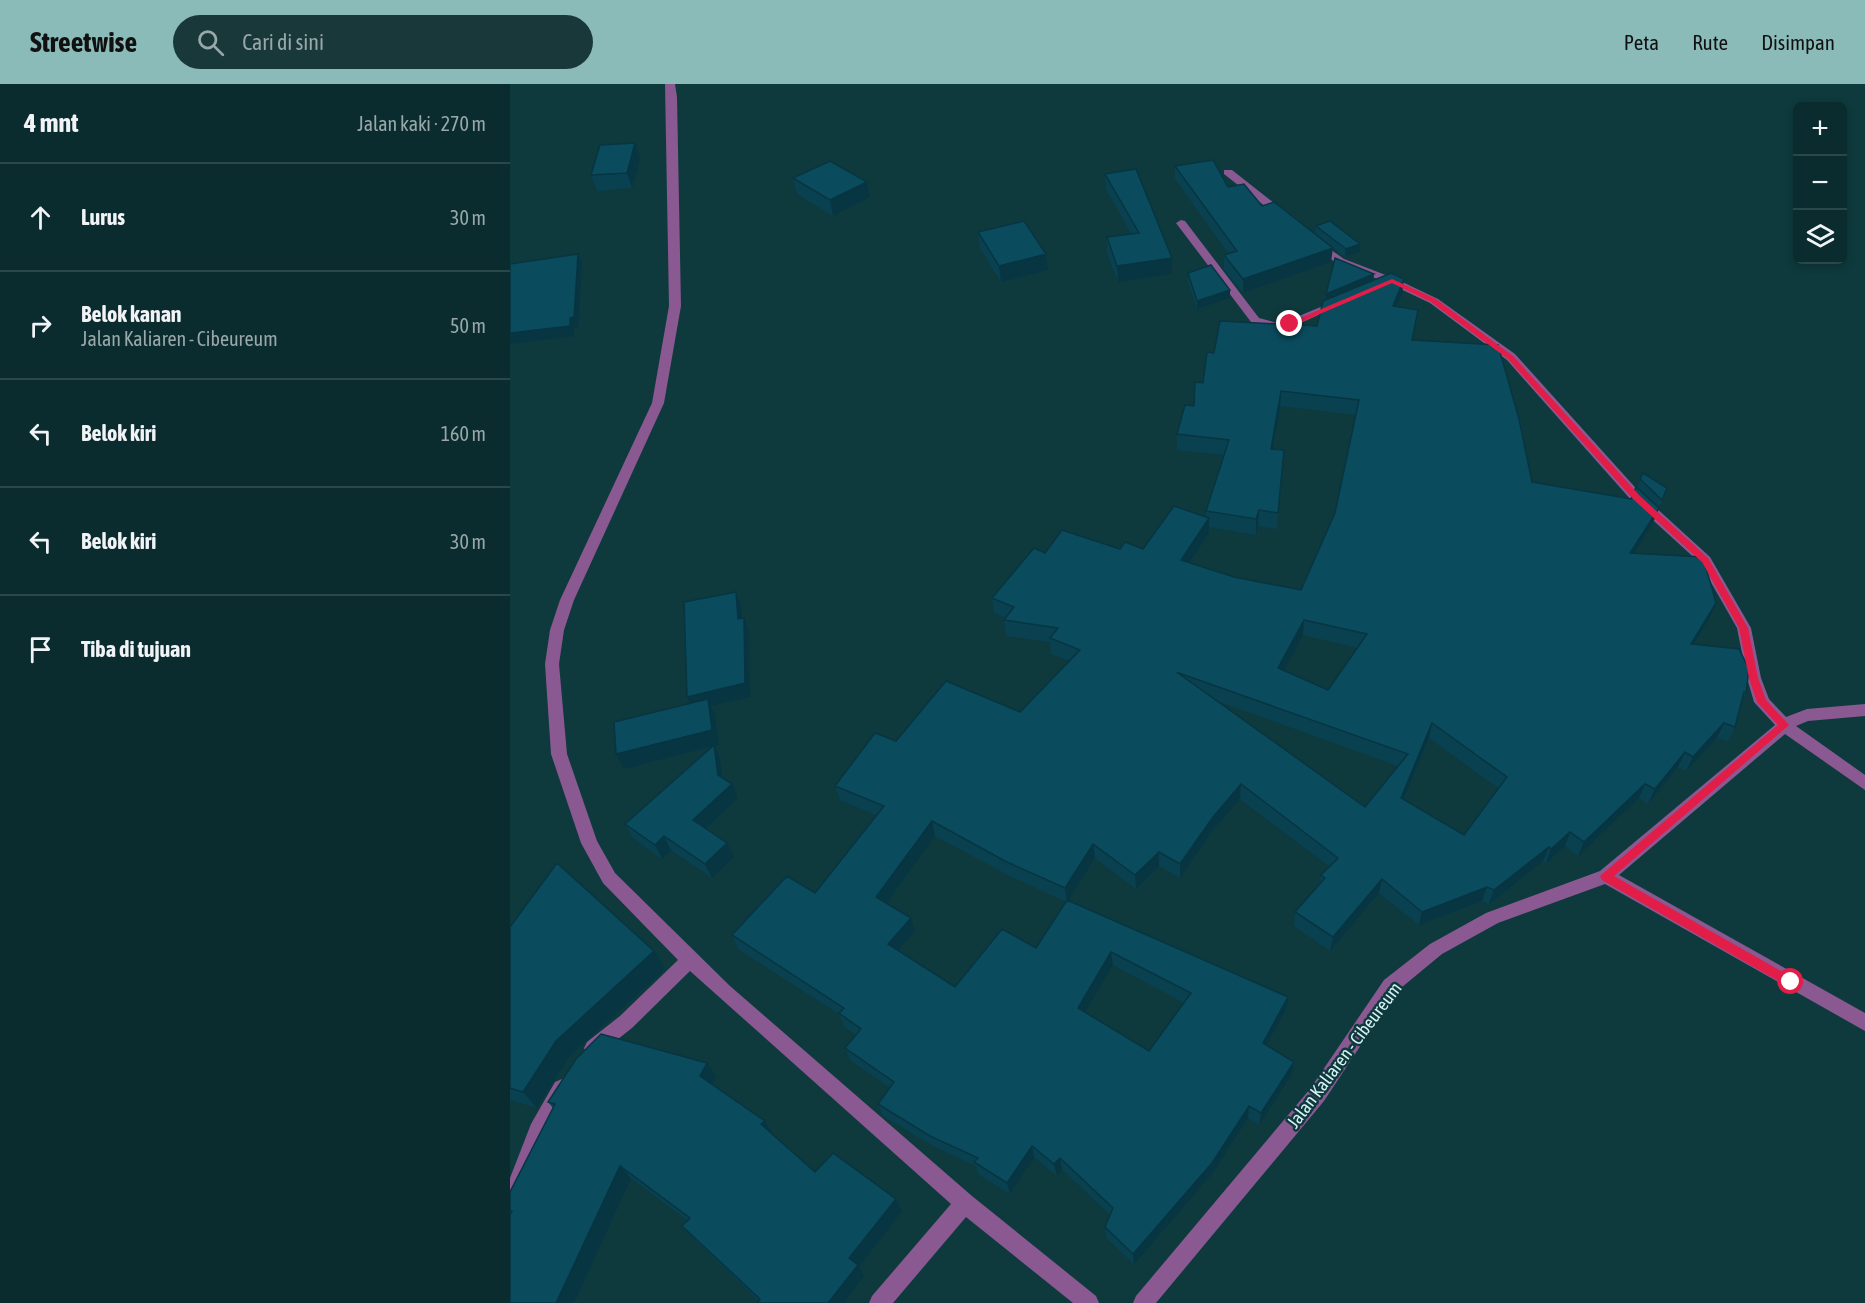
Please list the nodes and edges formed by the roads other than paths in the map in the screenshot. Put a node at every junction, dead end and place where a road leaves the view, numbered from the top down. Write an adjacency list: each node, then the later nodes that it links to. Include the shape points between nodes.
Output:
1 (670, 84): 11 (street, via 675,306 658,403 567,600 552,664 559,754 589,843 609,878)
2 (1228, 172): 4 (street, via 1340,261)
3 (1181, 224): 6 (street, via 1255,320 1276,327 1290,324)
4 (1392, 281): 5 (street); 8 (street, via 1434,301 1511,357 1637,498 1705,560 1744,628 1762,702)
5 (1371, 290)
6 (1351, 298)
7 (1865, 710): 8 (street, Jalan Kaliaren - Cibeureum, via 1808,716)
8 (1787, 723): 9 (street); 10 (street, Jalan Kaliaren - Cibeureum)
9 (1865, 784)
10 (1606, 876): 12 (street); 17 (street, Jalan Kaliaren - Cibeureum, via 1492,918 1436,950 1390,987 1317,1095)
11 (690, 960): 13 (street, via 577,1066 538,1131); 14 (street)
12 (1865, 1023)
13 (510, 1203)
14 (965, 1203): 15 (street); 16 (street)
15 (879, 1303)
16 (1089, 1303)
17 (1143, 1303)

